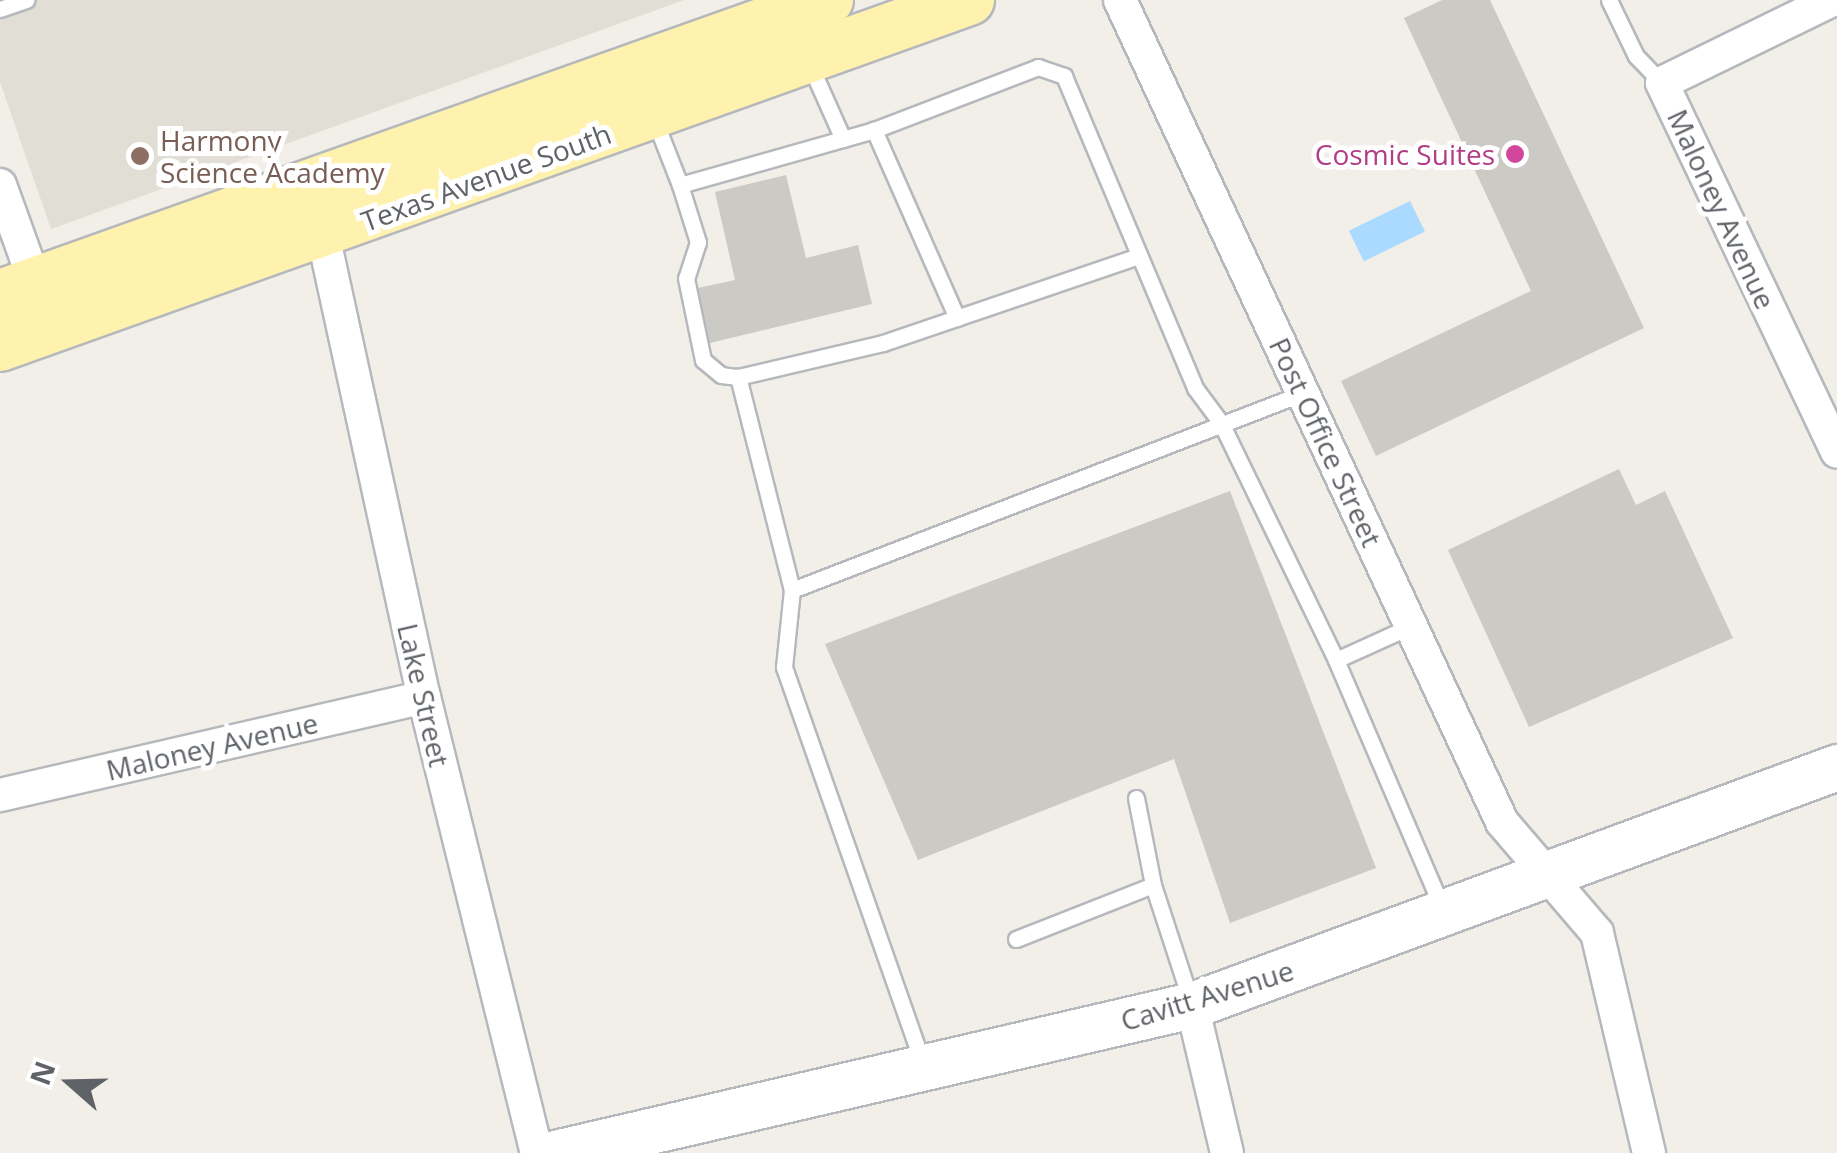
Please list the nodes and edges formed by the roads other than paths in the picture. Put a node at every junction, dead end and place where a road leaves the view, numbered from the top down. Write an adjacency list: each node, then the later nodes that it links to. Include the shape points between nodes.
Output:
1 (26, 0): 7 (lane)
2 (828, 0): 17 (main road, Texas Avenue South)
3 (969, 0): 8 (main road, Texas Avenue South)
4 (1120, 0): 22 (street, Post Office Street)
5 (1609, 0): 9 (lane, via 1636,56)
6 (1832, 0): 9 (street, Maloney Avenue)
7 (0, 9)
8 (808, 60): 10 (main road, Texas Avenue South); 12 (lane)
9 (1662, 83): 24 (street, Maloney Avenue)
10 (654, 117): 13 (lane); 15 (main road, Texas Avenue South)
11 (874, 130): 12 (lane); 16 (lane, via 1038,67 1064,76); 18 (lane)
12 (843, 139): 13 (lane)
13 (680, 186): 21 (lane, via 698,242 686,278 703,360)
14 (3, 200): 17 (street)
15 (324, 235): 20 (main road, Texas Avenue South); 28 (street, Lake Street)
16 (1138, 256): 18 (lane); 23 (lane, via 1195,388)
17 (17, 288): 19 (main road)
18 (956, 318): 21 (lane, via 883,343)
19 (0, 320)
20 (0, 346)
21 (738, 377): 25 (lane)
22 (1303, 393): 23 (lane); 26 (street, Post Office Street)
23 (1221, 423): 25 (lane); 27 (lane)
24 (1837, 452)
25 (792, 590): 37 (lane, via 784,667)
26 (1411, 626): 27 (lane); 32 (street, Post Office Street, via 1502,822)
27 (1336, 660): 34 (lane)
28 (424, 698): 30 (street, Maloney Avenue); 38 (street, Lake Street)
29 (1837, 767): 32 (street, Cavitt Avenue)
30 (0, 795)
31 (1136, 798): 33 (lane)
32 (1548, 874): 34 (street, Cavitt Avenue); 41 (street, Post Office Street, via 1597,932)
33 (1153, 885): 35 (lane); 36 (lane)
34 (1446, 916): 36 (street, Cavitt Avenue)
35 (1016, 939)
36 (1192, 1005): 37 (street, Cavitt Avenue); 40 (street)
37 (924, 1068): 39 (street, Cavitt Avenue)
38 (537, 1153)
39 (555, 1153)
40 (1228, 1153)
41 (1649, 1153)

